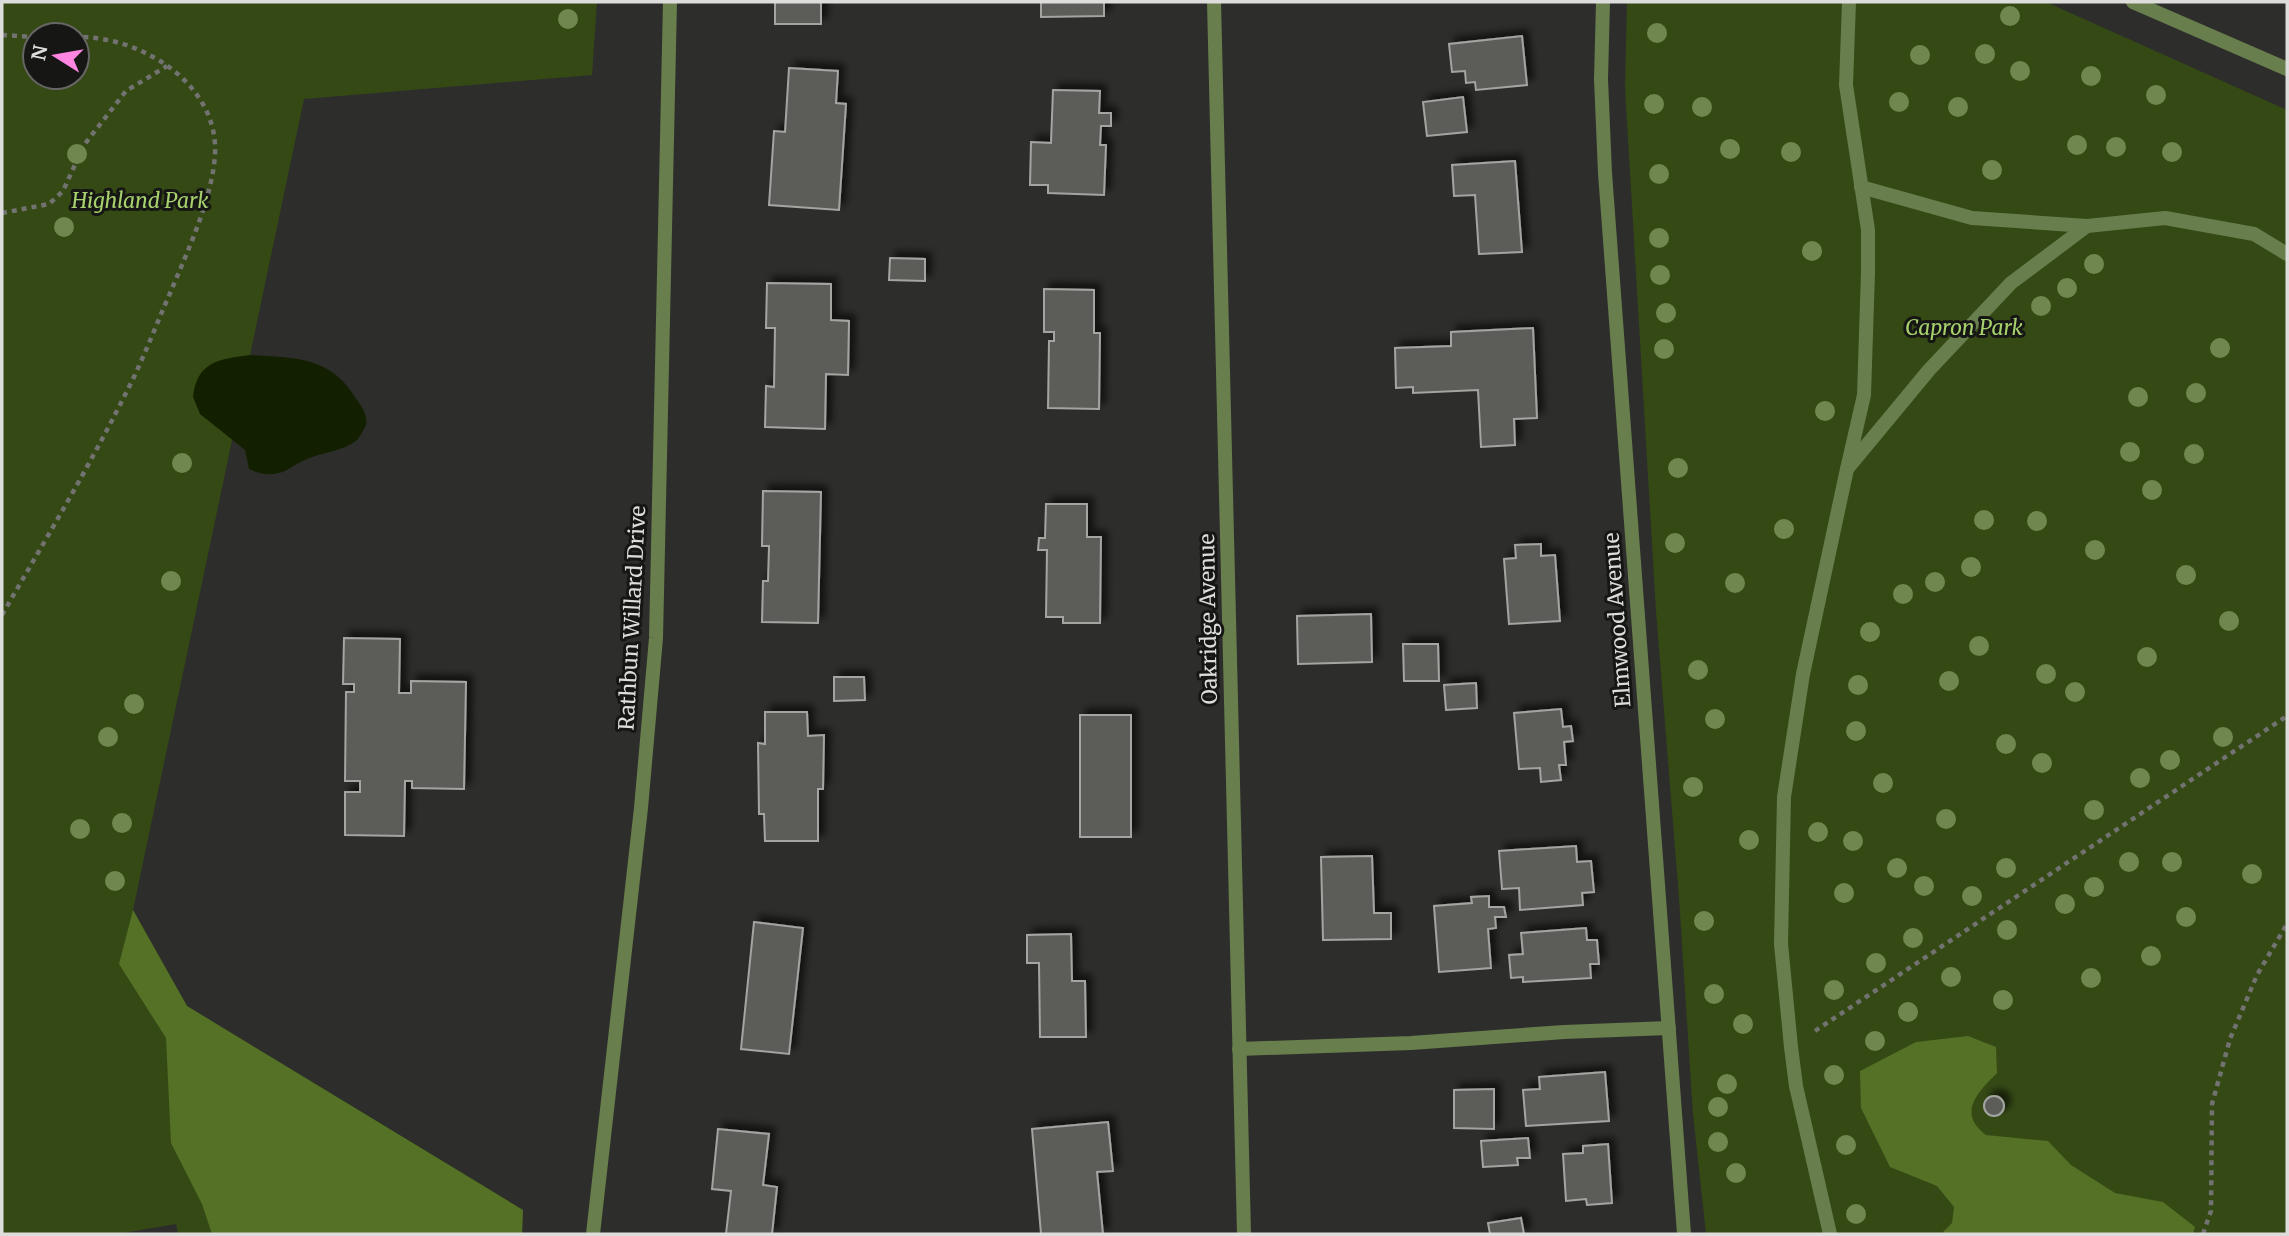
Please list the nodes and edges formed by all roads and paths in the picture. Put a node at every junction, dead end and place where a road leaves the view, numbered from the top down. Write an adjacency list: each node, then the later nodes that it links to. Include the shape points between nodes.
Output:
1 (670, 2): 22 (street, Rathbun Willard Drive, via 656,638)
2 (1214, 2): 21 (street, Oakridge Avenue)
3 (1603, 2): 19 (street, Elmwood Avenue, via 1605,173)
4 (1849, 2): 11 (street, via 1846,85)
5 (2133, 2): 10 (street)
6 (2, 35): 7 (path)
7 (21, 36)
8 (91, 38): 9 (path, via 118,41)
9 (167, 66): 12 (path, via 126,91 84,145 63,191 49,204); 16 (path, via 197,96 212,127 215,154 209,186 184,260 127,391)
10 (2287, 69)
11 (1861, 187): 13 (street, via 1972,218); 15 (street, via 1868,230 1867,337 1864,395)
12 (2, 213)
13 (2087, 226): 14 (street, via 2165,218 2255,234); 15 (street, via 2011,283 1929,370)
14 (2287, 254)
15 (1847, 470): 20 (street, via 1803,674 1784,797 1781,944)
16 (2, 615)
17 (2287, 716): 20 (path)
18 (2287, 924): 26 (path, via 2257,975 2219,1078 2212,1104 2211,1211)
19 (1669, 1028): 21 (street); 24 (street, Elmwood Avenue)
20 (1791, 1047): 25 (street)
21 (1239, 1049): 23 (street, Oakridge Avenue)
22 (593, 1234)
23 (1244, 1234)
24 (1684, 1234)
25 (1830, 1234)
26 (2203, 1234)

